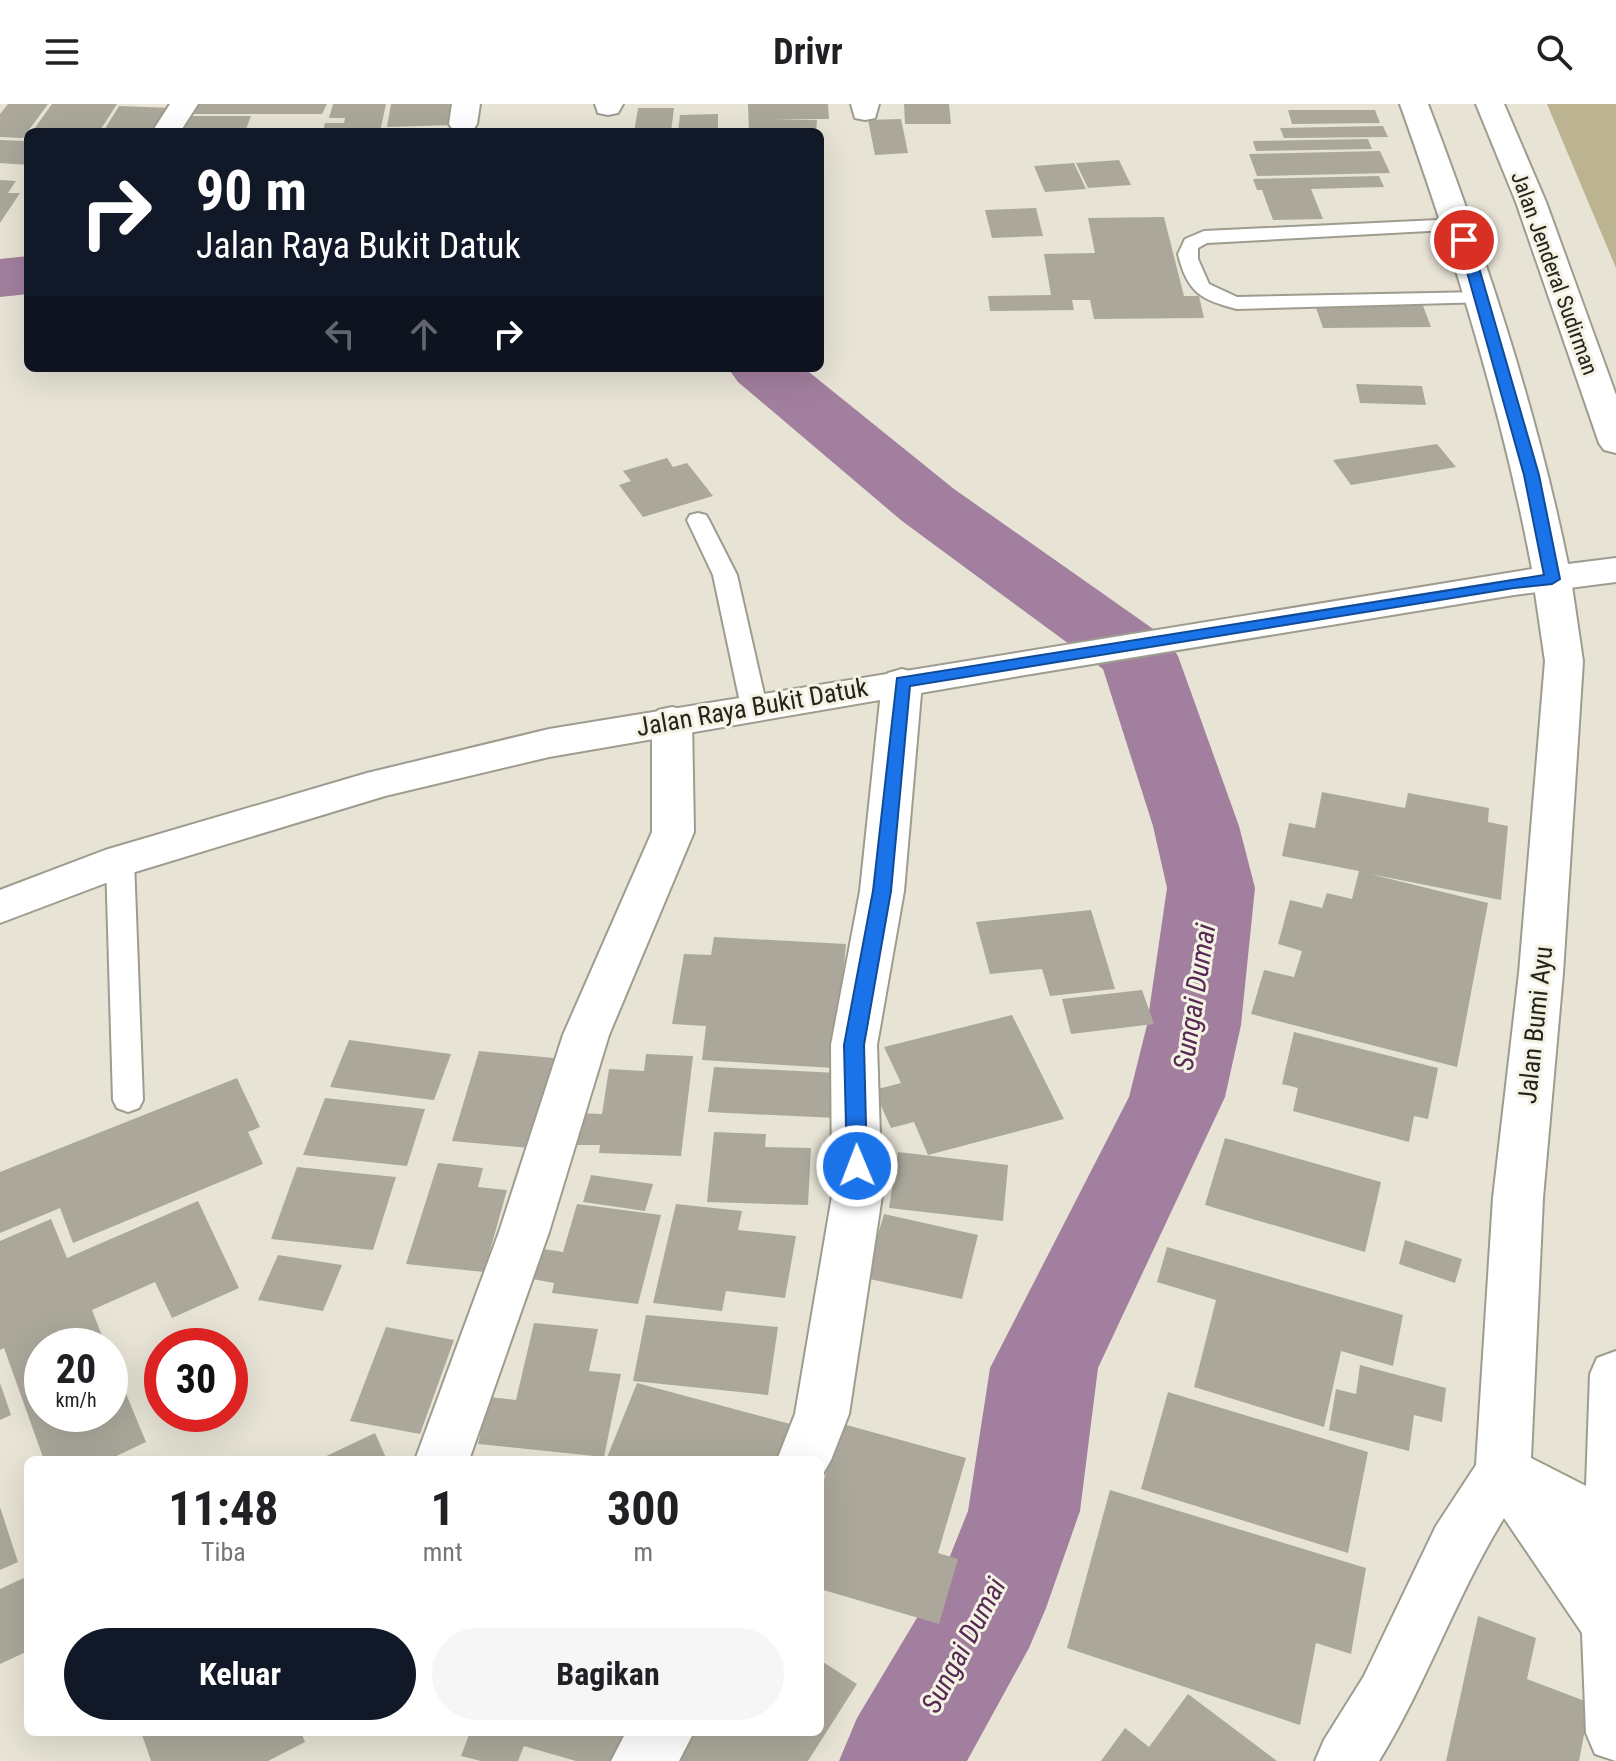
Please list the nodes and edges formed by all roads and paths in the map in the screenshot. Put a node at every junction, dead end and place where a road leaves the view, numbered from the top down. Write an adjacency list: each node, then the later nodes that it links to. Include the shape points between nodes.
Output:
1 (183, 104): 4 (street)
2 (1414, 104): 5 (street)
3 (1490, 104): 7 (street, Jalan Jenderal Sudirman, via 1531,202)
4 (168, 128)
5 (1459, 225): 6 (street); 6 (lane, via 1204,237 1192,241 1186,254 1201,287 1237,303)
6 (1481, 298): 10 (street, via 1532,475)
7 (1616, 443)
8 (698, 520): 12 (lane, via 725,575)
9 (1616, 570): 10 (street, Jalan Raya Bukit Datuk)
10 (1552, 579): 11 (street, Jalan Raya Bukit Datuk); 20 (street, Jalan Bumi Ayu, via 1564,661 1518,1198)
11 (902, 682): 12 (street, Jalan Raya Bukit Datuk); 19 (street, via 882,891 854,1045 857,1196 822,1414)
12 (754, 707): 13 (street, Jalan Raya Bukit Datuk)
13 (672, 720): 14 (street, Jalan Raya Bukit Datuk, via 382,783); 18 (street, via 673,832 586,1035 524,1232)
14 (120, 861): 15 (street, Jalan Raya Bukit Datuk); 16 (lane)
15 (0, 907)
16 (128, 1100)
17 (1616, 1374): 21 (street)
18 (443, 1456)
19 (806, 1456)
20 (1503, 1471): 21 (street); 22 (street); 26 (street, via 1456,1545 1385,1697)
21 (1613, 1528): 22 (street)
22 (1610, 1625): 23 (street)
23 (1616, 1733)
24 (661, 1736): 25 (street)
25 (641, 1761)
26 (1345, 1761)

